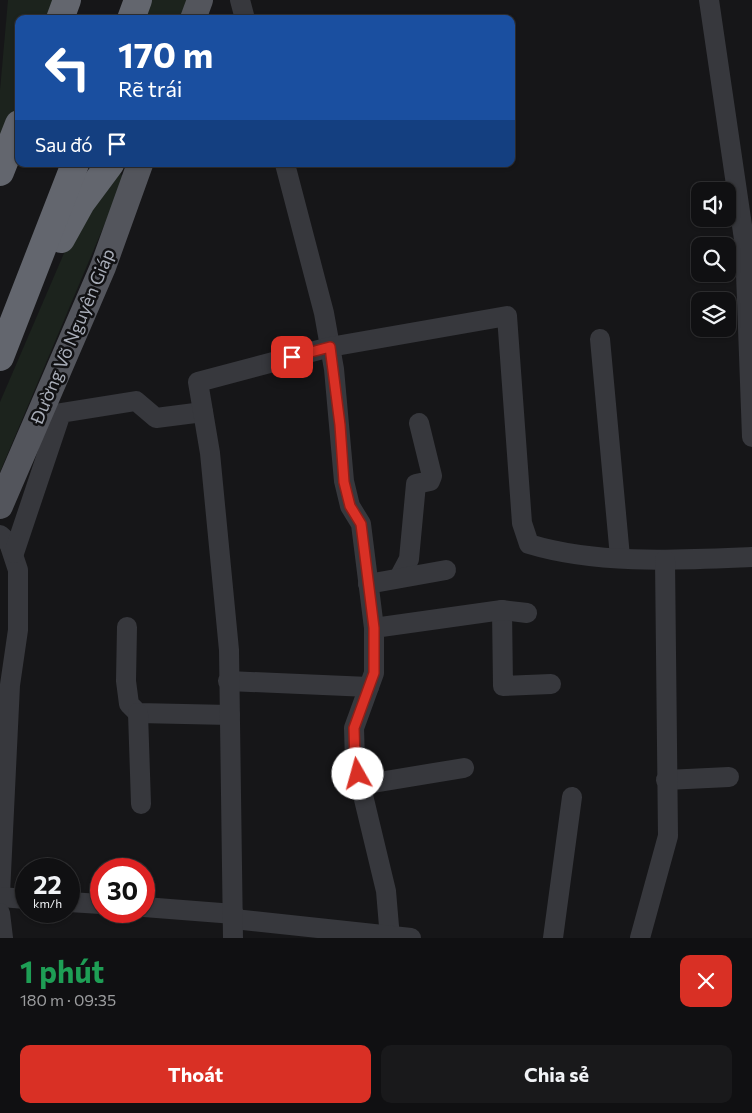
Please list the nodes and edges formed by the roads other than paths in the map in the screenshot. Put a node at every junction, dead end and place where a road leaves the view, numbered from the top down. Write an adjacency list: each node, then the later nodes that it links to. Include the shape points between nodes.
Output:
1 (67, 0): 6 (highway)
2 (138, 0): 7 (highway)
3 (200, 0): 8 (main road)
4 (240, 0): 9 (street)
5 (709, 0): 22 (street, via 746,246)
6 (61, 15)
7 (132, 15)
8 (194, 15)
9 (245, 15)
10 (15, 134): 15 (highway)
11 (74, 167): 16 (highway)
12 (108, 167): 16 (highway, via 81,203)
13 (139, 167): 23 (main road, Đường Võ Nguyên Giáp, via 103,267)
14 (286, 167): 18 (street)
15 (0, 172)
16 (14, 320): 19 (highway)
17 (600, 339): 26 (street)
18 (330, 347): 20 (street, via 198,382); 26 (street, via 506,316 522,523 529,544 555,552); 31 (street, via 344,482 350,506 361,524)
19 (0, 357)
20 (203, 412): 25 (street, via 156,418 136,401 61,413); 36 (street, via 229,650)
21 (419, 423): 30 (street, via 432,476 430,481 416,484 409,558)
22 (752, 437)
23 (0, 506)
24 (0, 535): 25 (street)
25 (14, 554): 37 (street, via 18,570 18,630)
26 (620, 557): 28 (street)
27 (752, 557): 28 (street)
28 (665, 560): 44 (street)
29 (446, 570): 30 (street)
30 (399, 578): 31 (street)
31 (368, 584): 35 (street)
32 (502, 610): 33 (street); 35 (street); 38 (street, via 503,686)
33 (527, 613)
34 (127, 627): 40 (street, via 126,681 129,704)
35 (374, 628): 39 (street, via 374,673)
36 (228, 681): 39 (street); 41 (street)
37 (5, 683): 48 (street)
38 (551, 684)
39 (369, 687): 45 (street, via 354,728 355,762)
40 (138, 713): 41 (street); 47 (street)
41 (230, 714): 52 (street)
42 (464, 768): 45 (street)
43 (729, 777): 44 (street)
44 (666, 780): 57 (street, via 668,836)
45 (361, 785): 53 (street, via 386,891)
46 (572, 797): 56 (street)
47 (142, 804)
48 (0, 896): 49 (street)
49 (15, 898)
50 (155, 909): 52 (street)
51 (0, 914): 54 (street)
52 (234, 924): 53 (street)
53 (390, 937): 55 (street)
54 (3, 938)
55 (411, 938)
56 (553, 938)
57 (640, 938)

